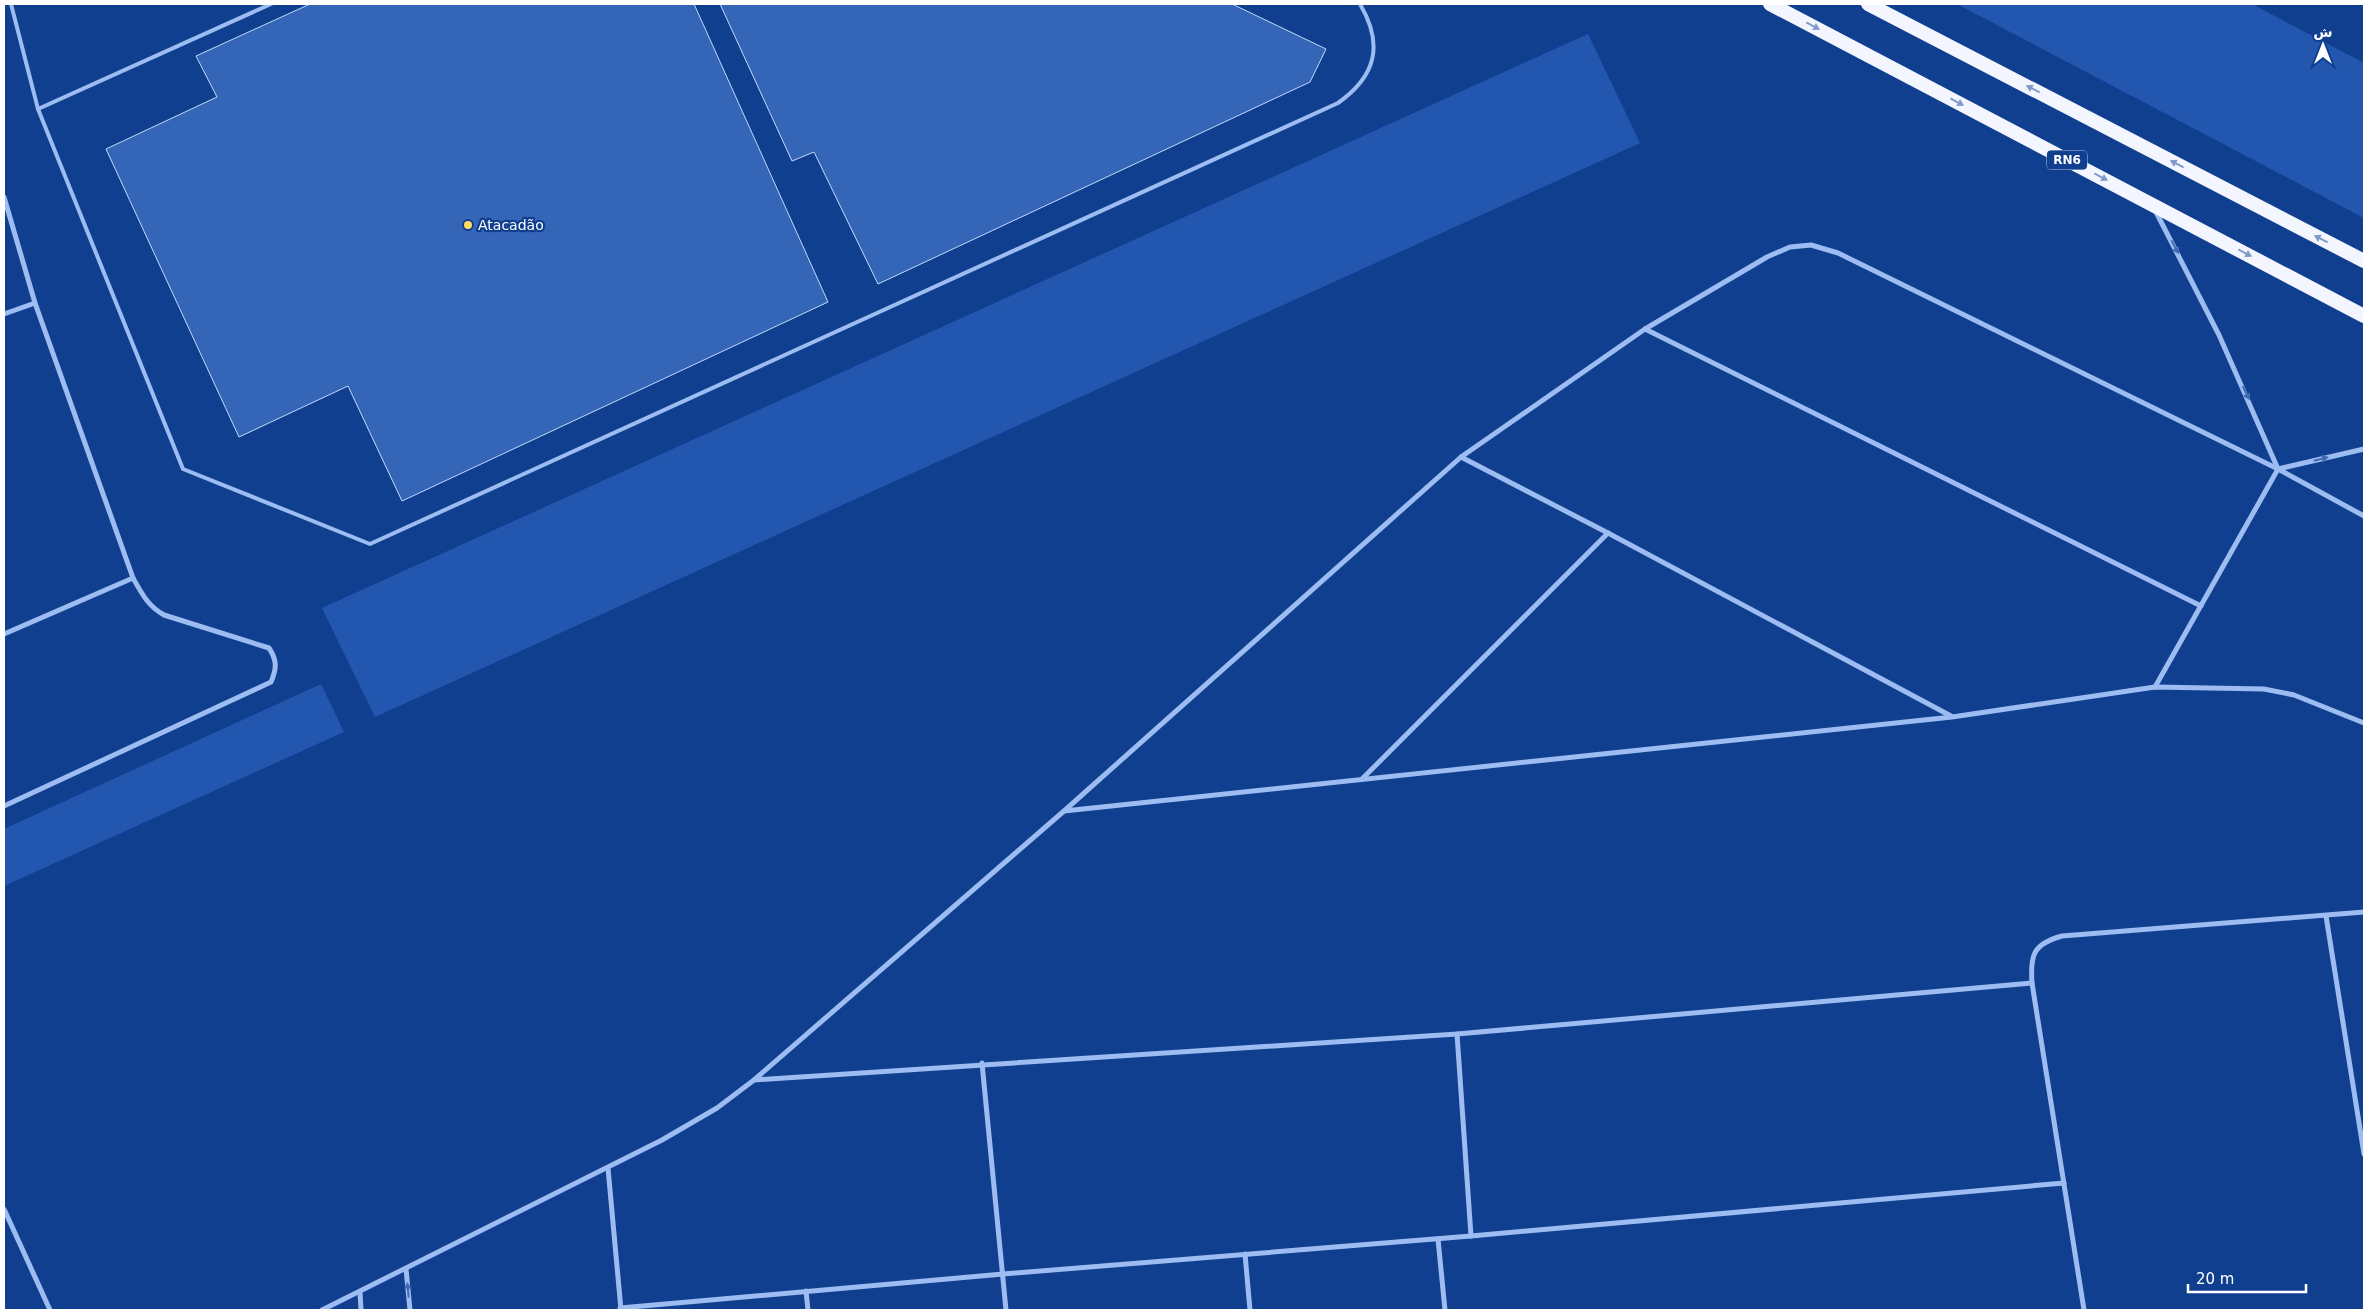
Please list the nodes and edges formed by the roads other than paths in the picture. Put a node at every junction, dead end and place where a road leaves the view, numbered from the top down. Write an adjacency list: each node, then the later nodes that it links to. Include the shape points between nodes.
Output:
1 (11, 4): 6 (lane)
2 (271, 4): 6 (lane)
3 (1360, 4): 6 (lane, via 1374,37 1373,57 1367,76 1338,103 370,544 183,469)
4 (1770, 4): 8 (highway, RN6, one-way to 8)
5 (1868, 4): 9 (highway, one-way to 5)
6 (38, 109)
7 (4, 197): 10 (street)
8 (2152, 204): 12 (highway, RN6, one-way to 12); 16 (street, one-way to 16, via 2219,335)
9 (2364, 261)
10 (34, 304): 11 (street); 19 (street)
11 (4, 314)
12 (2364, 316)
13 (1645, 330): 15 (street); 16 (street, via 1768,257 1790,247 1811,245 1846,257); 20 (street)
14 (2364, 450): 16 (street, one-way to 14)
15 (1461, 457): 18 (street); 27 (street)
16 (2278, 469): 17 (street); 20 (street)
17 (2364, 516)
18 (1608, 533): 23 (street); 25 (street)
19 (133, 578): 21 (street); 26 (street, via 152,609 269,648 276,669 271,682)
20 (2201, 606): 22 (street)
21 (4, 634)
22 (2155, 687): 23 (street); 24 (street, via 2264,689 2294,694)
23 (1952, 717): 25 (street)
24 (2364, 723)
25 (1361, 780): 27 (street)
26 (4, 806)
27 (1064, 811): 33 (street)
28 (2364, 912): 29 (street)
29 (2326, 916): 30 (street, via 2062,936 2048,940 2037,949 2031,962); 34 (street)
30 (2032, 983): 31 (street); 37 (street)
31 (1457, 1034): 32 (street); 39 (street)
32 (982, 1064): 33 (street); 43 (street)
33 (754, 1080): 36 (street, via 717,1108)
34 (2361, 1113): 35 (street)
35 (2364, 1154)
36 (608, 1168): 42 (street); 46 (street)
37 (2064, 1182): 39 (street); 55 (street)
38 (4, 1209): 47 (street)
39 (1471, 1236): 40 (street)
40 (1438, 1238): 41 (street); 54 (street)
41 (1245, 1254): 43 (street); 53 (street)
42 (406, 1269): 45 (street); 50 (street, one-way to 42)
43 (1002, 1274): 44 (street); 52 (street)
44 (806, 1290): 46 (street); 51 (street)
45 (360, 1292): 48 (street); 49 (street)
46 (620, 1309)
47 (50, 1310)
48 (322, 1310)
49 (362, 1310)
50 (410, 1310)
51 (808, 1310)
52 (1006, 1310)
53 (1250, 1310)
54 (1445, 1310)
55 (2084, 1310)

